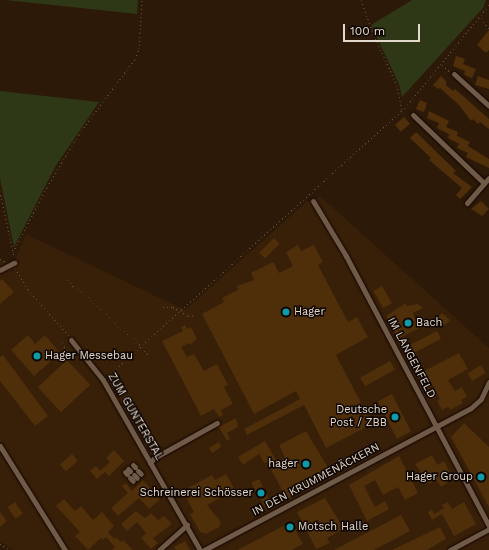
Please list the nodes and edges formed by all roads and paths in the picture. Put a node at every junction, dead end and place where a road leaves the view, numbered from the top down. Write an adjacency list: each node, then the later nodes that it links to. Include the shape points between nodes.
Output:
1 (142, 0): 13 (path, via 139,49 135,59 79,134 47,187 13,252)
2 (361, 0): 9 (path, via 397,85)
3 (489, 6): 4 (path)
4 (480, 17): 5 (path); 6 (path)
5 (489, 29)
6 (442, 65): 7 (path); 9 (path)
7 (454, 74): 8 (street)
8 (489, 106)
9 (402, 111): 27 (path)
10 (413, 115): 12 (street)
11 (489, 178): 12 (street)
12 (484, 184): 15 (street)
13 (0, 191)
14 (314, 201): 44 (street, IM LANGENFELD)
15 (467, 203)
16 (13, 264): 17 (street); 36 (path, via 28,290)
17 (0, 270)
18 (67, 280): 19 (path)
19 (74, 287)
20 (78, 289): 21 (path)
21 (84, 295)
22 (88, 297): 23 (path)
23 (93, 303)
24 (97, 306): 26 (path)
25 (163, 307): 27 (path)
26 (102, 311)
27 (181, 311): 29 (path, via 188,316); 38 (path)
28 (106, 314): 30 (path)
29 (196, 315)
30 (111, 320)
31 (115, 323): 32 (path)
32 (120, 329)
33 (124, 331): 34 (path)
34 (129, 336)
35 (134, 338): 38 (path)
36 (71, 340): 41 (street, ZUM GUNTERSTAL)
37 (62, 344): 39 (path)
38 (142, 347): 40 (path); 41 (path)
39 (70, 354)
40 (149, 356)
41 (103, 380): 46 (street, ZUM GUNTERSTAL)
42 (489, 382): 44 (street, IN DEN KRUMMENÄCKERN, via 477,404)
43 (215, 424): 46 (street, via 154,458)
44 (437, 427): 48 (street, IM LANGENFELD); 54 (street, IN DEN KRUMMENÄCKERN)
45 (0, 446): 51 (street)
46 (150, 463): 47 (street, ZUM GUNTERSTAL)
47 (187, 525): 52 (street); 53 (street, ZUM GUNTERSTAL)
48 (489, 528): 55 (street)
49 (0, 544): 50 (path)
50 (10, 550)
51 (65, 550)
52 (159, 550)
53 (200, 550)
54 (204, 550)
55 (450, 550)

